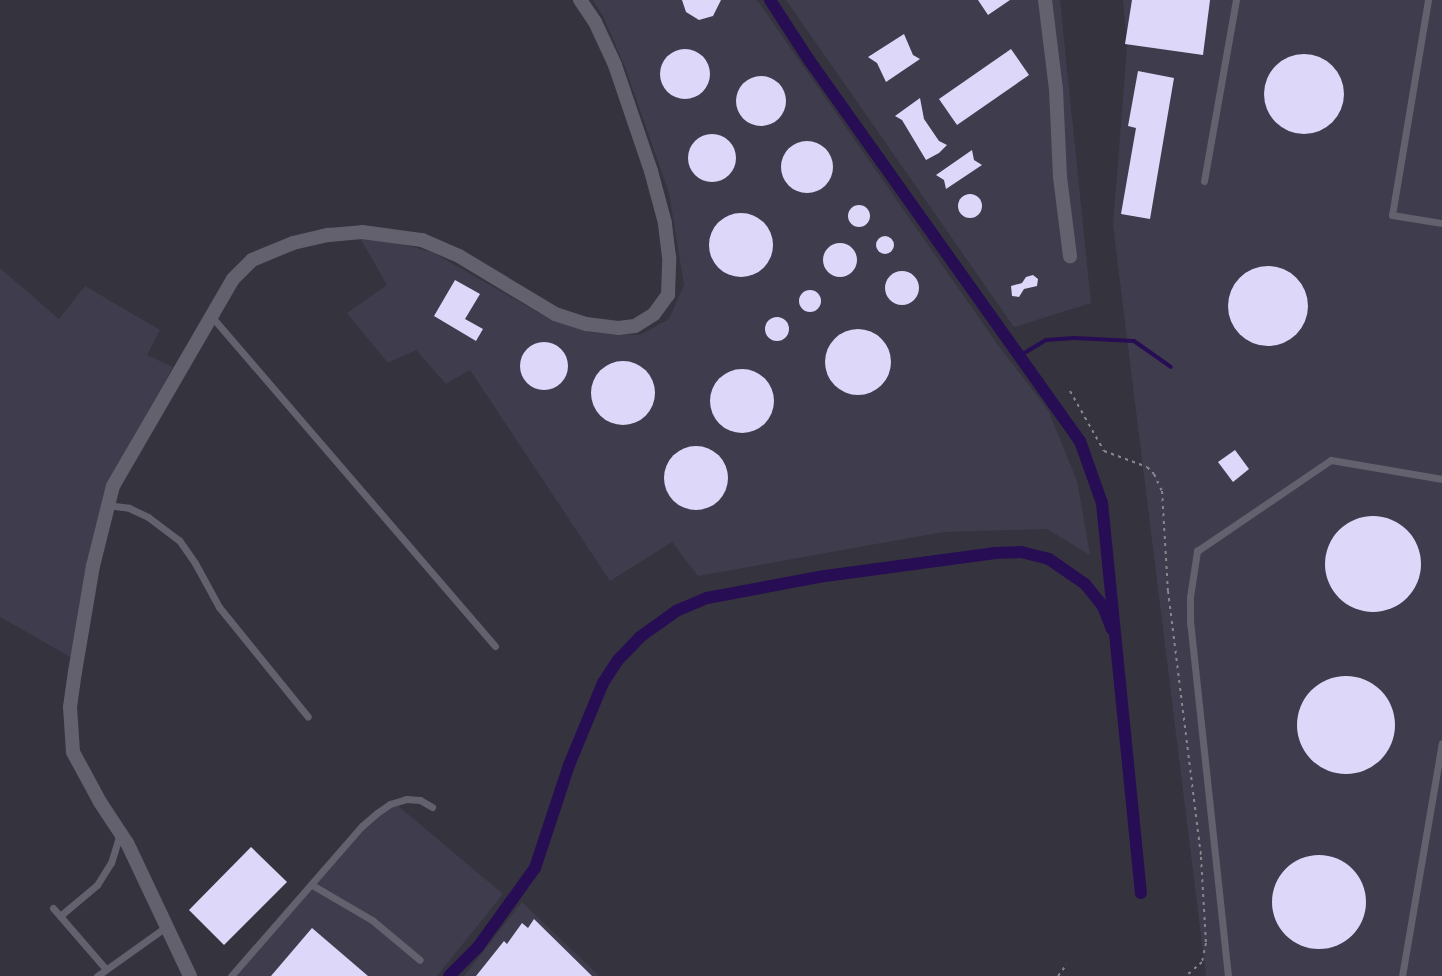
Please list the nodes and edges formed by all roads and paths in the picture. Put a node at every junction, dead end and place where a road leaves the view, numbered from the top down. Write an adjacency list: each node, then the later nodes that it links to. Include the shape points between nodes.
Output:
1 (580, 0): 8 (street, via 615,65 665,223 668,295 654,314 635,326 586,324 555,314 459,256 422,240 362,232 293,243 262,255 241,269)
2 (1045, 0): 7 (street, via 1056,89 1059,177)
3 (1236, 0): 5 (lane)
4 (1428, 0): 6 (lane, via 1392,215)
5 (1204, 181)
6 (1442, 223)
7 (1070, 256)
8 (210, 315): 11 (street, via 123,465); 12 (lane)
9 (1070, 392): 28 (path, via 1104,451 1147,467 1162,491 1168,591 1201,857 1206,943 1202,962)
10 (1442, 479): 29 (lane, via 1331,460 1197,551 1190,623)
11 (106, 505): 13 (lane, via 129,508 148,517 178,540 195,562 219,607); 16 (street, via 70,707 71,736 73,752 83,772)
12 (495, 646)
13 (308, 717)
14 (1442, 742): 30 (lane)
15 (432, 807): 17 (lane, via 420,800 406,799 390,804 362,826)
16 (120, 833): 19 (lane, via 111,863 97,885); 20 (street)
17 (312, 885): 21 (lane, via 372,920); 26 (lane)
18 (53, 908): 19 (lane)
19 (60, 916): 23 (lane)
20 (167, 926): 23 (lane); 25 (street)
21 (420, 960)
22 (1067, 964): 27 (path)
23 (105, 968): 24 (lane)
24 (97, 976)
25 (190, 976)
26 (231, 976)
27 (1058, 976)
28 (1186, 976)
29 (1228, 976)
30 (1402, 976)

